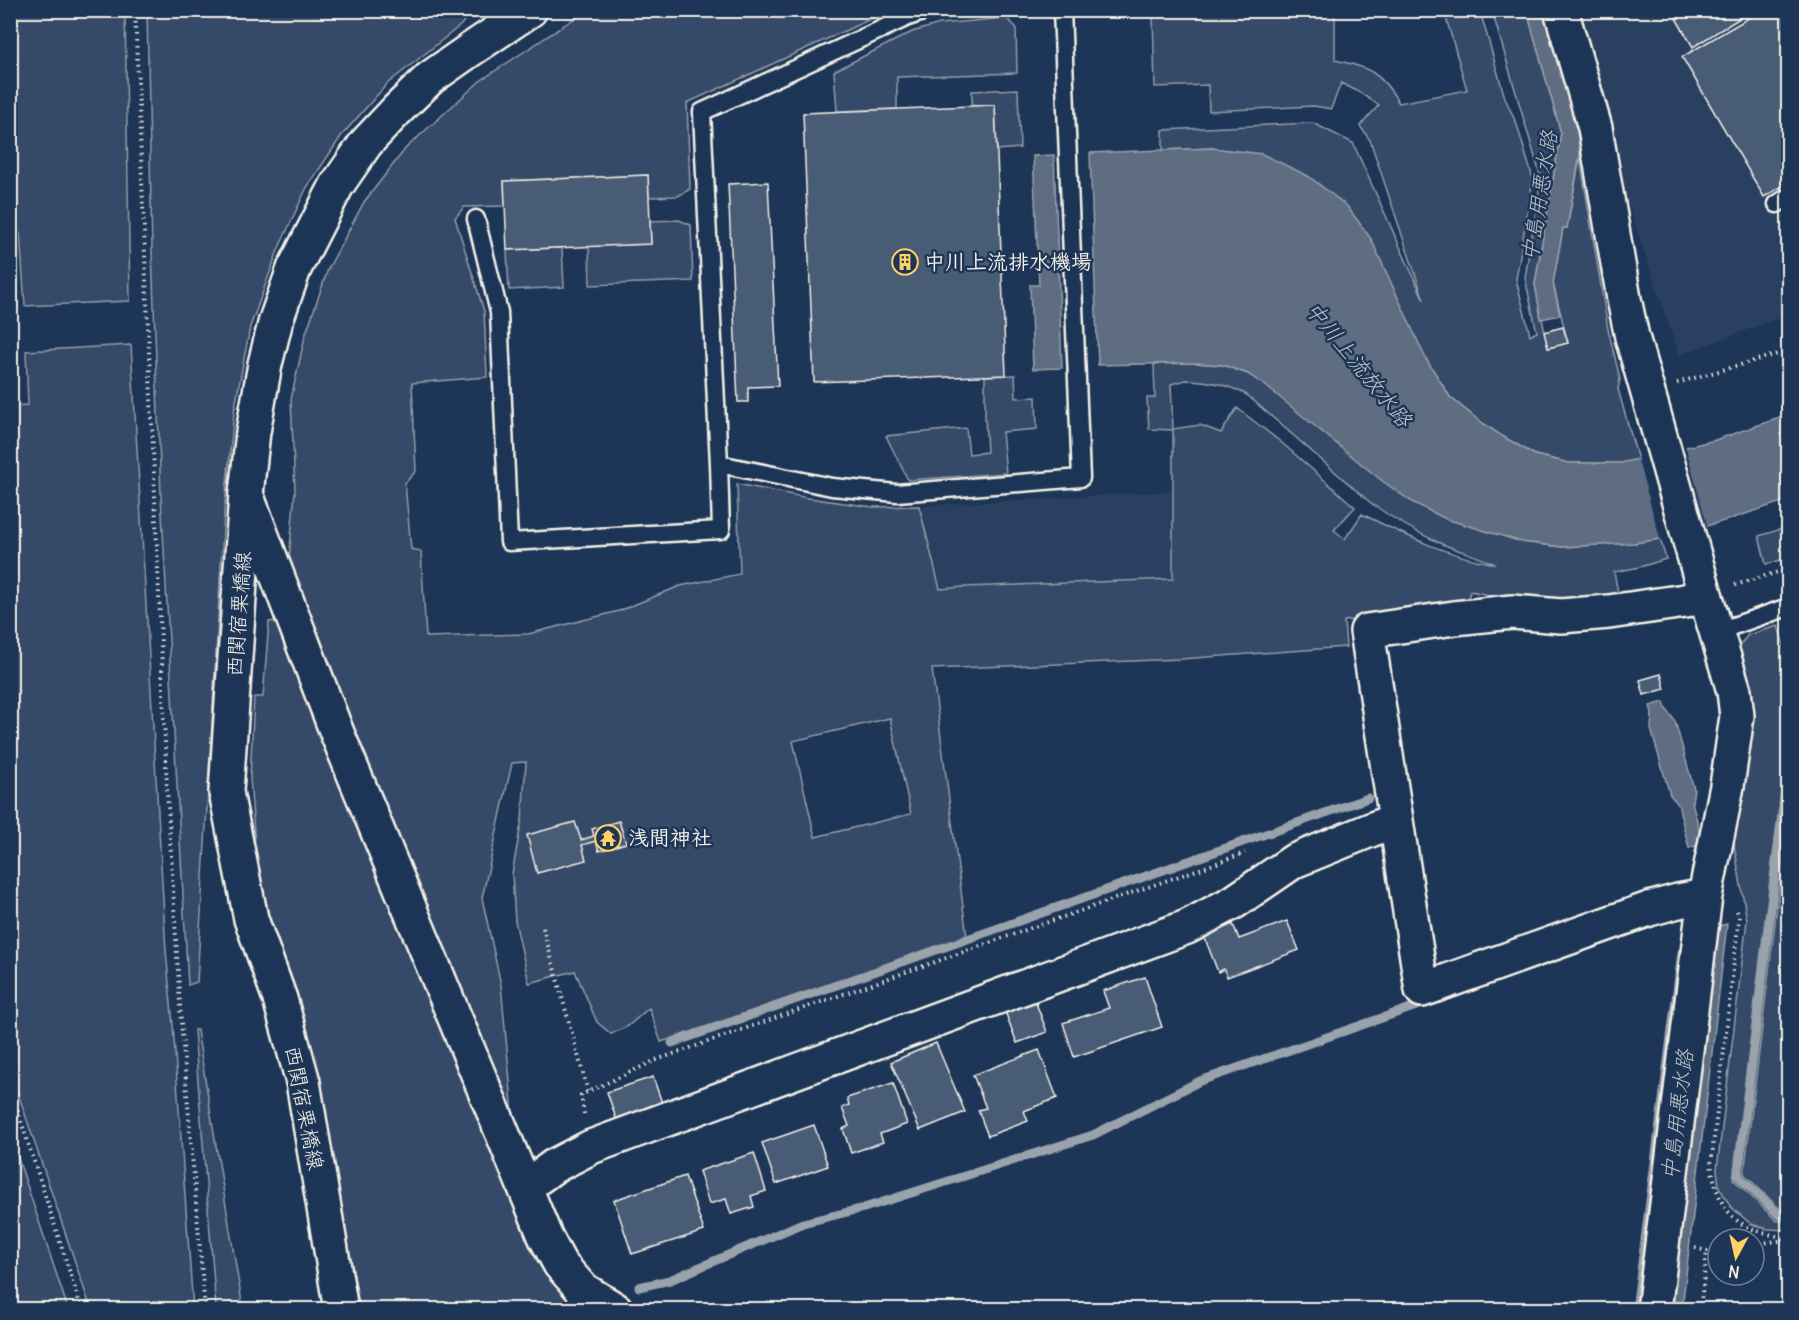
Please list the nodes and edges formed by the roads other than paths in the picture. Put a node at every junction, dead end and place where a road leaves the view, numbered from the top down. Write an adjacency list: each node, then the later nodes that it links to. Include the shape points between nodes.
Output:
1 (530, 10): 7 (street, 西関宿栗橋線, via 430,78 366,143 337,185 294,269 276,320 253,432)
2 (929, 10): 6 (lane, via 702,112)
3 (1062, 10): 6 (lane, via 1081,478 897,493 832,487)
4 (1561, 10): 8 (street, via 1595,128 1632,337)
5 (476, 219): 6 (lane, via 499,312 509,542 721,530)
6 (719, 464)
7 (246, 494): 13 (street, via 337,733); 14 (street, 西関宿栗橋線, via 226,792 251,919 280,999 303,1082)
8 (1705, 594): 10 (street); 11 (street, via 1685,601 1609,612 1561,616 1512,612 1367,631)
9 (1788, 608): 10 (lane)
10 (1716, 632): 12 (street, via 1734,691 1737,716)
11 (1395, 820): 12 (street, via 1422,990 1649,909); 13 (street, via 1294,861 1234,902 1187,927 591,1147)
12 (1705, 897): 16 (street)
13 (525, 1187): 15 (street, via 560,1264 582,1288)
14 (342, 1310)
15 (616, 1310)
16 (1654, 1310)

